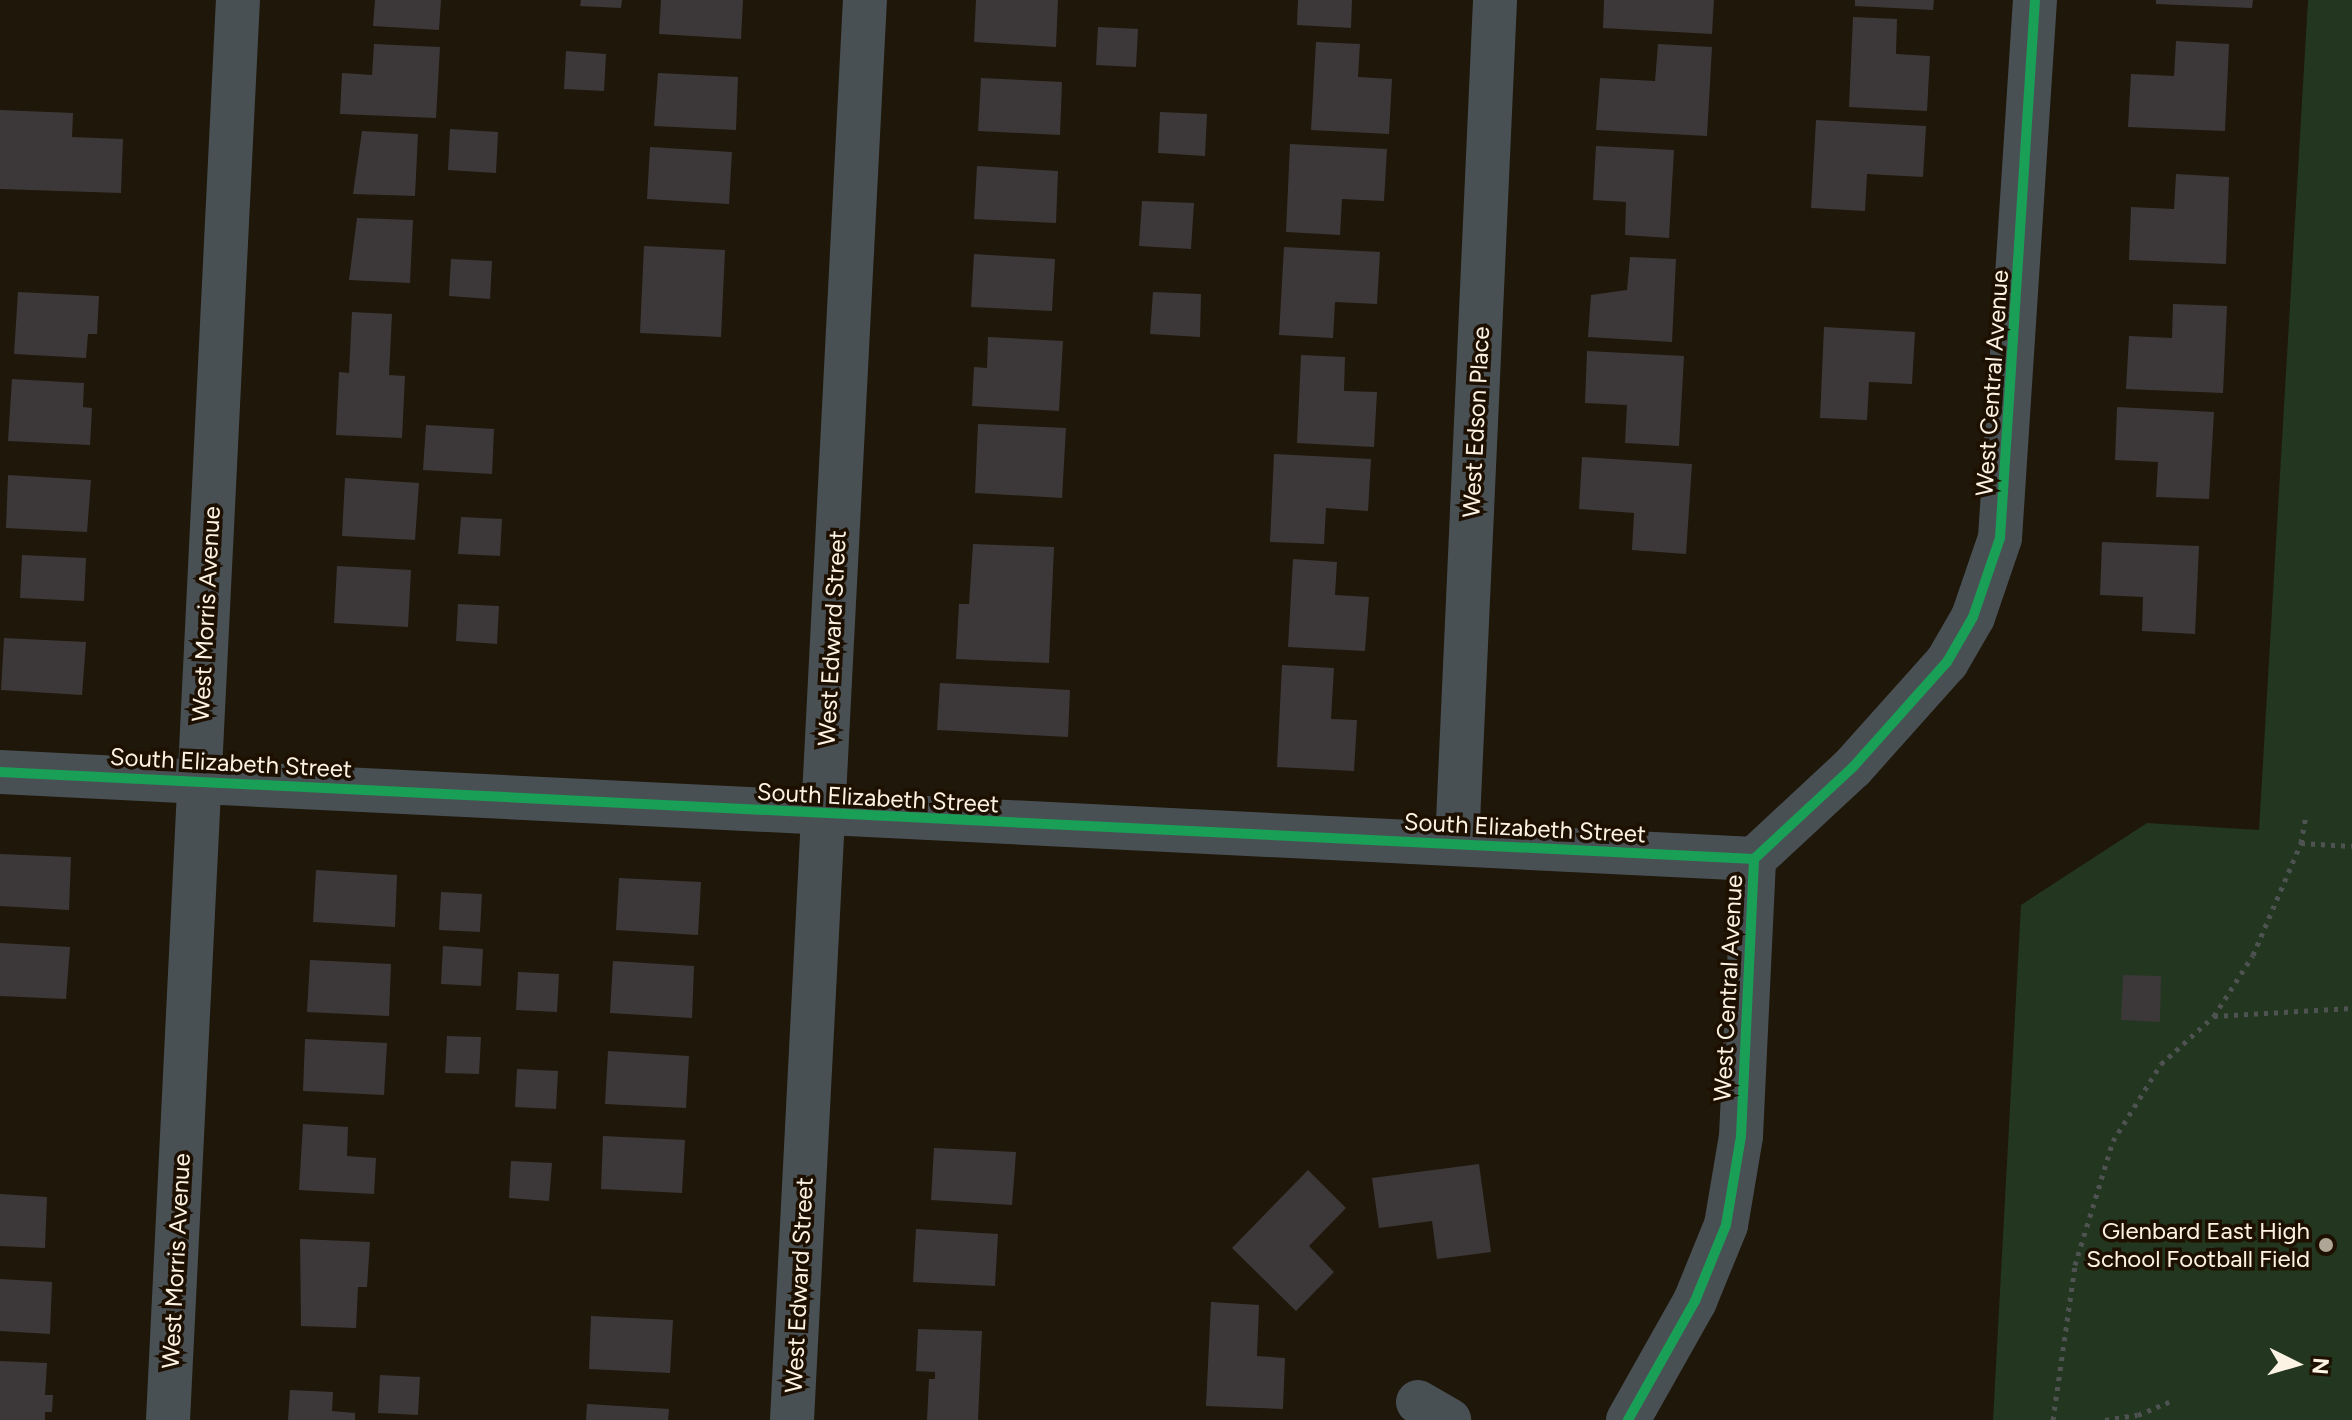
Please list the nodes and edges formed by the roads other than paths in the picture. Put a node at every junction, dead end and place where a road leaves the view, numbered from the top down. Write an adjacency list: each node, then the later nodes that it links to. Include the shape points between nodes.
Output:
1 (238, 0): 6 (street, West Morris Avenue)
2 (865, 0): 7 (street, West Edward Street)
3 (1495, 0): 8 (street, West Edson Place)
4 (2035, 0): 9 (street, West Central Avenue, via 2007,486 1987,585 1947,662 1918,698)
5 (0, 772): 6 (street, South Elizabeth Street)
6 (198, 781): 7 (street, South Elizabeth Street); 10 (street, West Morris Avenue)
7 (823, 816): 8 (street, South Elizabeth Street); 11 (street, West Edward Street)
8 (1457, 844): 9 (street, South Elizabeth Street)
9 (1754, 859): 12 (street, West Central Avenue, via 1741,1136 1726,1225 1695,1301)
10 (168, 1420)
11 (792, 1420)
12 (1628, 1420)

